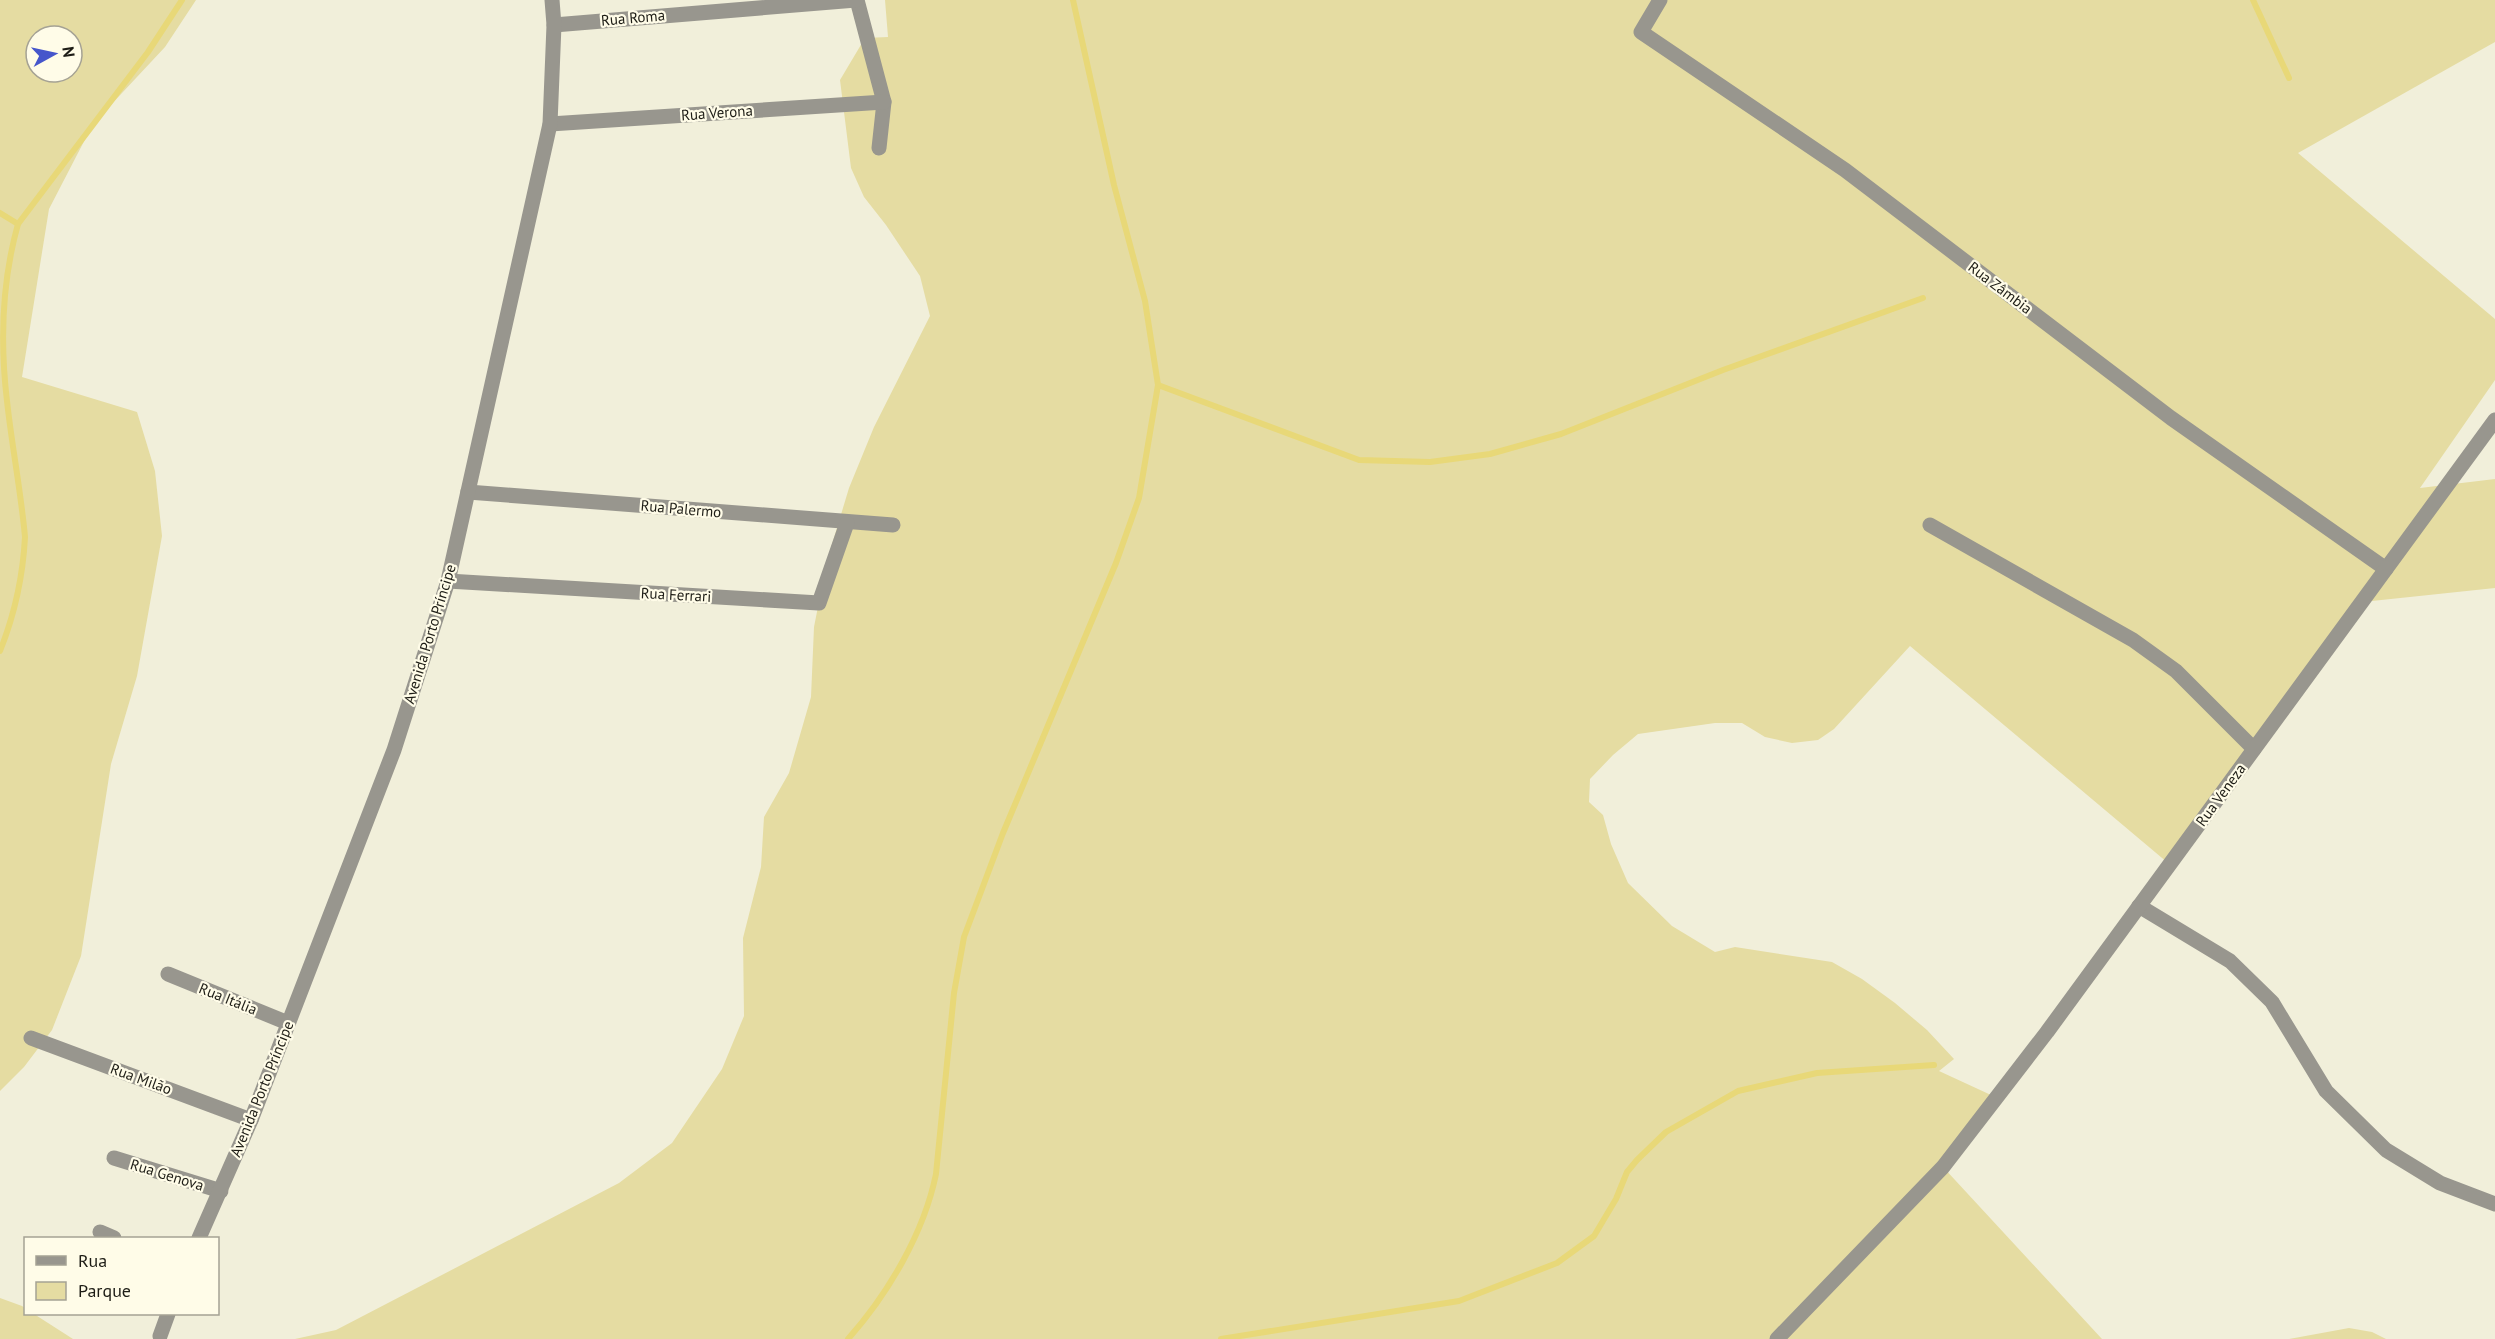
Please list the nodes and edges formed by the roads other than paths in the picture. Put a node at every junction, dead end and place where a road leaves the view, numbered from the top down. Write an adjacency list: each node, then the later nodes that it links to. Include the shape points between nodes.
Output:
1 (552, 0): 4 (street, Avenida Porto Príncipe)
2 (856, 0): 4 (street, Rua Roma); 5 (street, Rua Roma)
3 (1660, 0): 13 (street, Rua Zâmbia, via 1641,32 1845,170 2171,418)
4 (554, 25): 6 (street, Avenida Porto Príncipe)
5 (884, 102): 6 (street, Rua Verona); 7 (street, Rua Roma)
6 (550, 124): 9 (street, Avenida Porto Príncipe)
7 (879, 148)
8 (2495, 420): 13 (street, Rua Veneza)
9 (468, 492): 10 (street, Rua Palermo); 14 (street, Avenida Porto Príncipe)
10 (847, 523): 11 (street, Rua Palermo); 14 (street, Rua Ferrari, via 819,603)
11 (893, 525)
12 (1930, 525): 15 (street, via 2133,640 2176,671)
13 (2386, 569): 15 (street, Rua Veneza)
14 (448, 581): 18 (street, Avenida Porto Príncipe, via 394,750)
15 (2254, 749): 16 (street, Rua Veneza)
16 (2139, 906): 23 (street, via 2230,961 2272,1002 2326,1091 2386,1150 2440,1183); 27 (street, Rua Veneza, via 1943,1167)
17 (168, 974): 18 (street, Rua Itália)
18 (288, 1023): 20 (street, Avenida Porto Príncipe)
19 (31, 1038): 20 (street, Rua Milão)
20 (251, 1120): 22 (street, Avenida Porto Príncipe)
21 (114, 1158): 22 (street, Rua Genova)
22 (220, 1191): 24 (street, Avenida Porto Príncipe)
23 (2495, 1204)
24 (200, 1237)
25 (168, 1315): 26 (street)
26 (160, 1336)
27 (1777, 1339)

